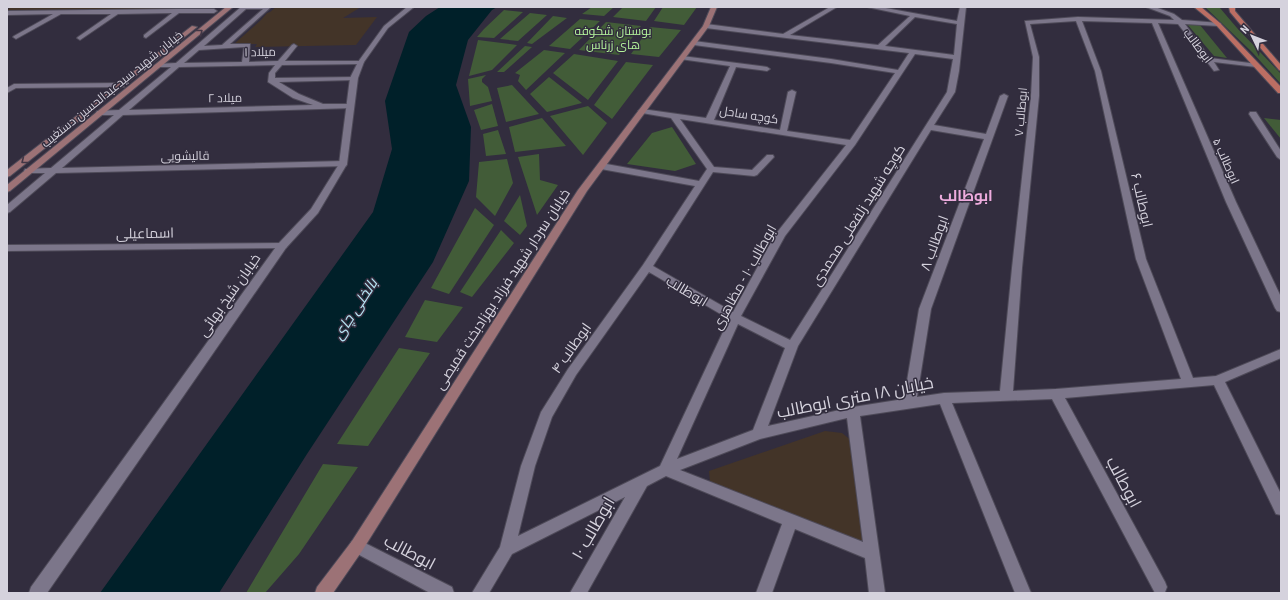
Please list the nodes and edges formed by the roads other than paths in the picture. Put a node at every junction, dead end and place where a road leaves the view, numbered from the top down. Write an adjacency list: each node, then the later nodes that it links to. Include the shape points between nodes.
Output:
1 (230, 7): 48 (main road, خیابان شهید سیدعبدالحسین دستغیب, one-way to 1)
2 (244, 7): 3 (street); 21 (street)
3 (268, 7): 22 (street)
4 (412, 7): 42 (street, خیابان شیخ بهائی, via 386,27)
5 (714, 7): 26 (main road, خیابان سردار شهید فرزاد بهزاد‌بخت قمیصی)
6 (834, 7): 30 (street)
7 (870, 7): 12 (street)
8 (963, 7): 24 (street, کوچه شهید زلفعلی محمدی)
9 (1150, 7): 23 (street, via 1172,14)
10 (1197, 7): 25 (main road)
11 (1232, 7): 49 (main road, via 1232,11)
12 (884, 8): 18 (street)
13 (217, 9): 14 (street); 55 (main road, خیابان شهید سیدعبدالحسین دستغیب)
14 (178, 11): 16 (street); 29 (street)
15 (60, 12): 16 (street); 17 (street); 31 (street)
16 (117, 12): 32 (street)
17 (7, 13)
18 (914, 15): 24 (street); 37 (street)
19 (1078, 19): 20 (street, ابوطالب ۷); 91 (street, ابوطالب ۶, via 1098,71 1141,259); 93 (street, ابوطالب ۷, via 1026,23 1036,57 1036,96)
20 (1154, 20): 23 (street, ابوطالب ۷); 86 (street, ابوطالب ۵, via 1193,116)
21 (227, 22): 22 (street); 27 (street)
22 (252, 22): 28 (street)
23 (1180, 22): 25 (street, ابوطالب ۷); 41 (street, ابوطالب)
24 (959, 23): 39 (street, کوچه شهید زلفعلی محمدی)
25 (1218, 24): 47 (main road)
26 (706, 26): 30 (street); 33 (main road, خیابان سردار شهید فرزاد بهزاد‌بخت قمیصی)
27 (214, 32): 28 (street); 36 (street)
28 (239, 32): 35 (street)
29 (146, 36)
30 (783, 36): 37 (street)
31 (16, 37)
32 (80, 38)
33 (694, 43): 40 (main road, خیابان سردار شهید فرزاد بهزاد‌بخت قمیصی); 52 (street)
34 (294, 46): 44 (street)
35 (223, 47): 36 (street); 43 (street, via 248,46)
36 (196, 48): 45 (street)
37 (879, 48): 38 (street)
38 (913, 52): 39 (street); 52 (street, ابوطالب ۱۰ - مظاهری)
39 (956, 57): 68 (street, کوچه شهید زلفعلی محمدی, via 956,76 952,92)
40 (682, 58): 46 (street); 62 (main road, خیابان سردار شهید فرزاد بهزاد‌بخت قمیصی)
41 (1210, 60): 47 (street); 51 (street, ابوطالب)
42 (361, 62): 44 (street, میلاد ۱); 53 (street, خیابان شیخ بهائی)
43 (245, 63): 44 (street, میلاد ۱); 45 (street, میلاد ۱)
44 (280, 63): 54 (street, via 272,72)
45 (176, 65): 48 (street, میلاد ۱); 63 (street)
46 (734, 65): 50 (street); 67 (street)
47 (1256, 65): 57 (main road)
48 (158, 66): 64 (main road, خیابان شهید سیدعبدالحسین دستغیب)
49 (1281, 69)
50 (767, 70)
51 (1216, 70)
52 (900, 72): 71 (street, ابوطالب ۱۰ - مظاهری)
53 (354, 78): 54 (street); 60 (street, خیابان شیخ بهائی)
54 (271, 80): 61 (street, via 296,96)
55 (121, 85): 56 (street, via 14,86); 79 (main road, خیابان شهید سیدعبدالحسین دستغیب, one-way to 79)
56 (7, 91)
57 (1281, 91)
58 (792, 92): 69 (street)
59 (1004, 96): 70 (street, ابوطالب ۸)
60 (350, 106): 61 (street, میلاد ۲); 74 (street, خیابان شیخ بهائی)
61 (329, 107): 63 (street, میلاد ۲)
62 (642, 111): 66 (street, کوچه ساحل); 75 (main road, خیابان سردار شهید فرزاد بهزاد‌بخت قمیصی)
63 (123, 112): 64 (street, میلاد ۲); 77 (street)
64 (100, 113): 78 (main road, خیابان شهید سیدعبدالحسین دستغیب)
65 (1253, 114): 73 (street)
66 (674, 116): 67 (street, کوچه ساحل); 76 (street)
67 (709, 121): 69 (street, کوچه ساحل)
68 (929, 127): 70 (street); 88 (street, کوچه شهید زلفعلی محمدی)
69 (783, 133): 71 (street, کوچه ساحل)
70 (988, 137): 95 (street, ابوطالب ۸, via 925,309)
71 (852, 143): 87 (street, ابوطالب ۱۰ - مظاهری, via 780,235)
72 (770, 157): 76 (street, via 754,173)
73 (1281, 157)
74 (343, 164): 77 (street, قالیشویی); 83 (street, خیابان شیخ بهائی, via 315,211)
75 (601, 166): 80 (street); 102 (main road, خیابان سردار شهید فرزاد بهزاد‌بخت قمیصی, via 578,196)
76 (711, 169): 80 (street, ابوطالب ۴)
77 (52, 171): 78 (street, قالیشویی); 82 (street)
78 (28, 172): 81 (main road, خیابان شهید سیدعبدالحسین دستغیب)
79 (7, 174)
80 (701, 184): 85 (street, ابوطالب ۴)
81 (7, 189)
82 (7, 210)
83 (282, 246): 84 (street, اسماعیلی); 106 (street, خیابان شیخ بهائی)
84 (7, 248)
85 (647, 267): 87 (street, ابوطالب); 103 (street, ابوطالب ۴, via 572,372 546,416 528,466)
86 (1281, 308)
87 (735, 318): 88 (street, ابوطالب); 98 (street, ابوطالب ۱۰ - مظاهری)
88 (792, 346): 97 (street, کوچه شهید زلفعلی محمدی)
89 (1281, 352): 90 (street, خیابان ۱۸ متری ابوطالب)
90 (1218, 380): 91 (street, خیابان ۱۸ متری ابوطالب); 100 (street)
91 (1189, 383): 92 (street, خیابان ۱۸ متری ابوطالب)
92 (1056, 394): 93 (street, خیابان ۱۸ متری ابوطالب); 105 (street, ابوطالب)
93 (1006, 396): 94 (street, خیابان ۱۸ متری ابوطالب)
94 (944, 398): 95 (street, خیابان ۱۸ متری ابوطالب); 113 (street)
95 (910, 403): 96 (street, خیابان ۱۸ متری ابوطالب)
96 (853, 412): 97 (street, خیابان ۱۸ متری ابوطالب); 104 (street)
97 (758, 434): 98 (street, خیابان ۱۸ متری ابوطالب)
98 (665, 470): 99 (street, خیابان ۱۸ متری ابوطالب); 101 (street)
99 (641, 483): 103 (street, خیابان ۱۸ متری ابوطالب); 110 (street, ابوطالب ۱۰)
100 (1281, 509)
101 (791, 520): 104 (street); 111 (street)
102 (356, 546): 107 (main road, خیابان سردار شهید فرزاد بهزاد‌بخت قمیصی); 108 (street, ابوطالب)
103 (507, 549): 109 (street)
104 (871, 553): 112 (street)
105 (1159, 587)
106 (37, 593)
107 (323, 593)
108 (446, 593)
109 (480, 593)
110 (578, 593)
111 (764, 593)
112 (877, 593)
113 (1023, 593)

